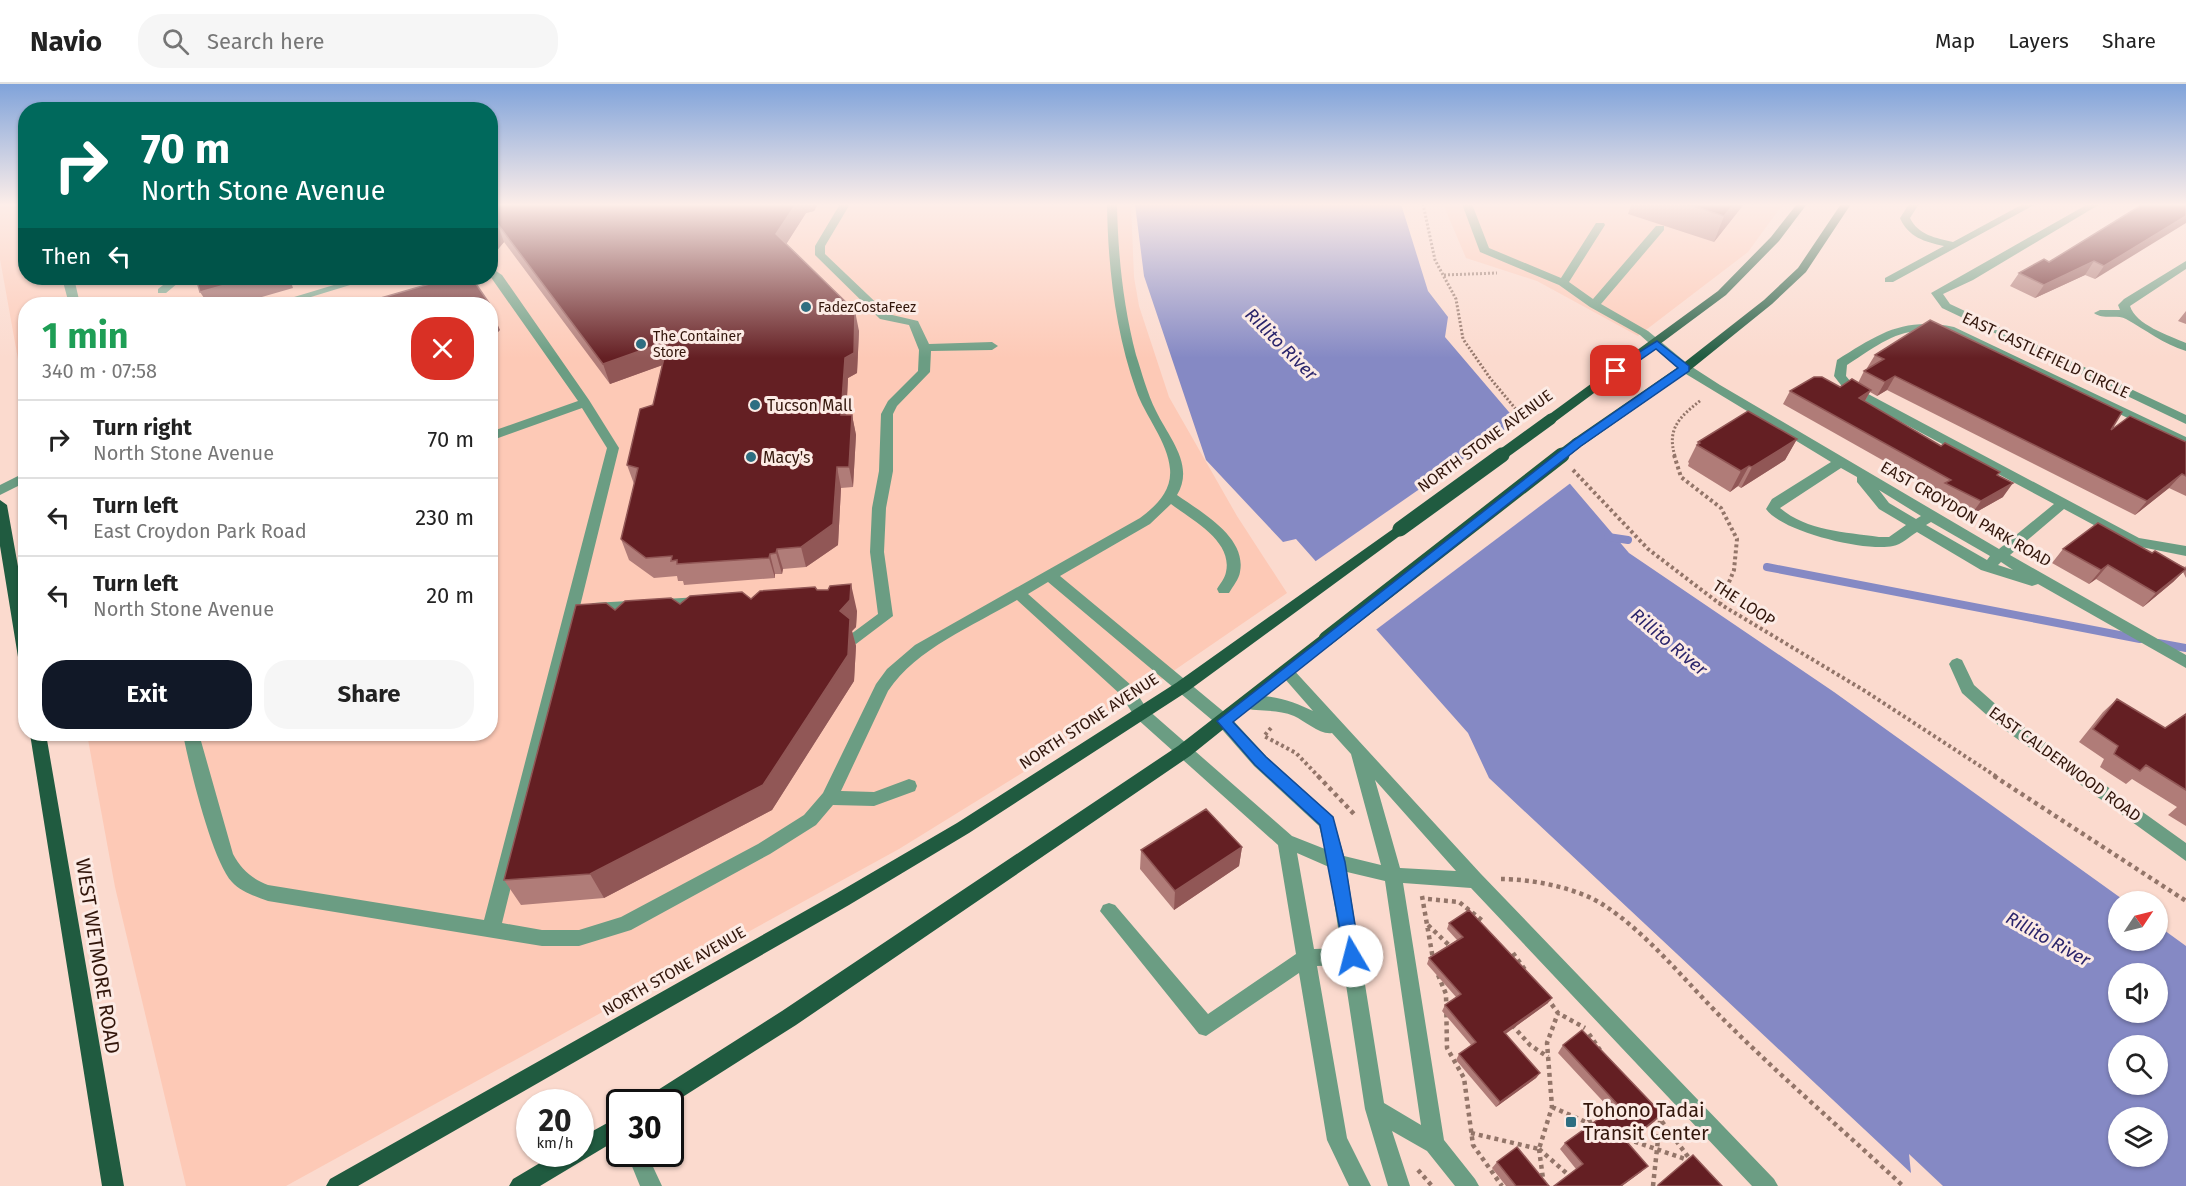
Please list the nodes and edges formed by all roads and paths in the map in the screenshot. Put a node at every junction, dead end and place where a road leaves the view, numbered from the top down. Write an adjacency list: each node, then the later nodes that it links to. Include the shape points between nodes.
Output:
1 (820, 255): 27 (street, via 880,314 914,323)
2 (1113, 255): 41 (street, via 1118,306 1146,402 1175,461 1177,478)
3 (1434, 255): 13 (path)
4 (1497, 255): 16 (street, EAST CROYDON PARK ROAD)
5 (1581, 255): 16 (street)
6 (1636, 255): 21 (street)
7 (1759, 255): 24 (main road, NORTH STONE AVENUE, via 1722,293)
8 (1812, 255): 28 (main road, via 1802,270 1732,333)
9 (1935, 255): 15 (street)
10 (2007, 255): 32 (street, via 1937,293 1946,306)
11 (2186, 264): 23 (street, via 2128,301 2124,305)
12 (1505, 273): 13 (path)
13 (1444, 275): 31 (path, via 1456,299 1463,339)
14 (498, 277): 30 (street)
15 (1889, 280)
16 (1563, 283): 21 (street, EAST CROYDON PARK ROAD)
17 (169, 285): 19 (street)
18 (343, 285): 20 (street)
19 (162, 291)
20 (301, 297)
21 (1594, 305): 24 (street, EAST CROYDON PARK ROAD)
22 (2100, 313): 23 (street)
23 (2127, 314): 26 (street, via 2149,330)
24 (1657, 344): 28 (street, EAST CROYDON PARK ROAD); 61 (main road, NORTH STONE AVENUE, bridge)
25 (992, 346): 27 (street)
26 (2186, 347)
27 (924, 348): 57 (street, via 924,372 886,414 886,471 877,552 886,616)
28 (1685, 368): 35 (street, EAST CROYDON PARK ROAD); 60 (main road, bridge, via 1577,443)
29 (1701, 400): 54 (path, via 1678,418 1671,444 1681,477 1720,508 1737,539 1734,570)
30 (585, 403): 33 (street); 55 (street, via 614,448)
31 (1524, 420)
32 (2186, 420)
33 (498, 434)
34 (2186, 442): 42 (street, EAST CASTLEFIELD CIRCLE, via 1954,330 1928,324 1904,326 1842,363 1840,376 1851,390)
35 (1841, 462): 37 (street, EAST CROYDON PARK ROAD); 45 (street, via 1777,502 1773,509 1796,525 1879,542 1892,542)
36 (1566, 463): 54 (path, THE LOOP, via 1648,549)
37 (1854, 470): 44 (street, EAST CROYDON PARK ROAD); 45 (street, EAST CROYDON PARK ROAD, via 1884,506)
38 (18, 481): 40 (street)
39 (18, 490): 40 (street)
40 (0, 492)
41 (1170, 496): 49 (street, via 1145,521); 50 (street, via 1232,550 1236,567)
42 (2062, 504): 46 (street, EAST CASTLEFIELD CIRCLE, via 2136,542); 47 (street)
43 (0, 505): 56 (main road)
44 (1931, 515): 45 (street); 47 (street, EAST CROYDON PARK ROAD)
45 (1917, 526): 48 (street, EAST CROYDON PARK ROAD)
46 (2186, 551)
47 (2000, 556): 48 (street); 51 (street, EAST CROYDON PARK ROAD)
48 (1986, 566): 51 (street, EAST CROYDON PARK ROAD)
49 (1049, 575): 52 (street); 61 (street)
50 (1224, 589)
51 (2059, 589): 58 (street, EAST CROYDON PARK ROAD)
52 (1018, 593): 63 (street, via 1126,690); 71 (street, via 920,649 892,673)
53 (717, 601): 55 (street, via 694,608)
54 (1720, 604): 81 (path, THE LOOP, via 1865,691)
55 (574, 609): 85 (street)
56 (18, 610)
57 (856, 638)
58 (2186, 662)
59 (1957, 664): 74 (street, EAST CALDERWOOD ROAD, via 1968,689 2004,721)
60 (1286, 671): 62 (main road); 68 (street)
61 (1182, 687): 63 (main road, NORTH STONE AVENUE); 64 (street)
62 (1247, 703): 64 (main road); 68 (street, via 1266,700 1309,715)
63 (1141, 713): 69 (street); 118 (main road, NORTH STONE AVENUE, via 963,828 843,899)
64 (1224, 721): 69 (main road); 75 (street, via 1260,761 1327,822)
65 (1271, 728): 72 (path, via 1264,736 1296,753)
66 (39, 741): 117 (main road, WEST WETMORE ROAD)
67 (193, 741): 85 (street, via 224,855 240,880 268,893)
68 (1353, 746): 76 (street); 78 (street)
69 (1184, 751): 73 (street); 100 (main road)
70 (909, 786): 71 (street, via 873,799)
71 (829, 798): 85 (street, via 796,830 625,924 579,938 542,938)
72 (1358, 819)
73 (1286, 841): 75 (street); 90 (street)
74 (2186, 853)
75 (1337, 862): 76 (street); 89 (street)
76 (1393, 875): 78 (street); 110 (street)
77 (1496, 879): 129 (path, via 1526,879 1563,889 1602,904 1624,919 1725,1021)
78 (1475, 880): 128 (street)
79 (1421, 889): 80 (path)
80 (1420, 898): 83 (path, via 1459,902); 84 (path)
81 (2186, 901)
82 (1109, 911): 90 (street, via 1206,1027)
83 (1487, 924)
84 (1427, 925): 87 (path); 97 (path, via 1434,968 1446,994)
85 (491, 930)
86 (1508, 947): 88 (path)
87 (1457, 952)
88 (1514, 954): 91 (path); 92 (path)
89 (1352, 956): 90 (street); 104 (street)
90 (1306, 958): 121 (street, via 1337,1140)
91 (1506, 961)
92 (1533, 980)
93 (1545, 996): 94 (path)
94 (1558, 1013): 98 (path, via 1585,1028); 99 (path, via 1547,1043)
95 (1454, 1014): 97 (path)
96 (1506, 1019): 99 (path, via 1530,1045)
97 (1446, 1022): 108 (path, via 1447,1048 1464,1078)
98 (1604, 1055)
99 (1548, 1057): 102 (path)
100 (678, 1089)
101 (1620, 1098): 106 (path)
102 (1552, 1107): 106 (path); 111 (path)
103 (1651, 1107): 105 (path)
104 (1375, 1109): 110 (street); 122 (street)
105 (1660, 1120): 112 (path); 113 (path)
106 (1587, 1122): 107 (path)
107 (1605, 1130)
108 (1471, 1133): 111 (path); 124 (path, via 1473,1145)
109 (1623, 1138): 112 (path)
110 (1434, 1144): 123 (street)
111 (1539, 1149): 125 (path); 126 (path)
112 (1657, 1149): 113 (path); 127 (path)
113 (1692, 1161): 116 (path)
114 (552, 1167): 119 (main road)
115 (643, 1167): 120 (street)
116 (1698, 1170)
117 (113, 1186)
118 (337, 1186)
119 (520, 1186)
120 (651, 1186)
121 (1360, 1186)
122 (1399, 1186)
123 (1468, 1186)
124 (1502, 1186)
125 (1544, 1186)
126 (1581, 1186)
127 (1653, 1186)
128 (1767, 1186)
129 (1903, 1186)

